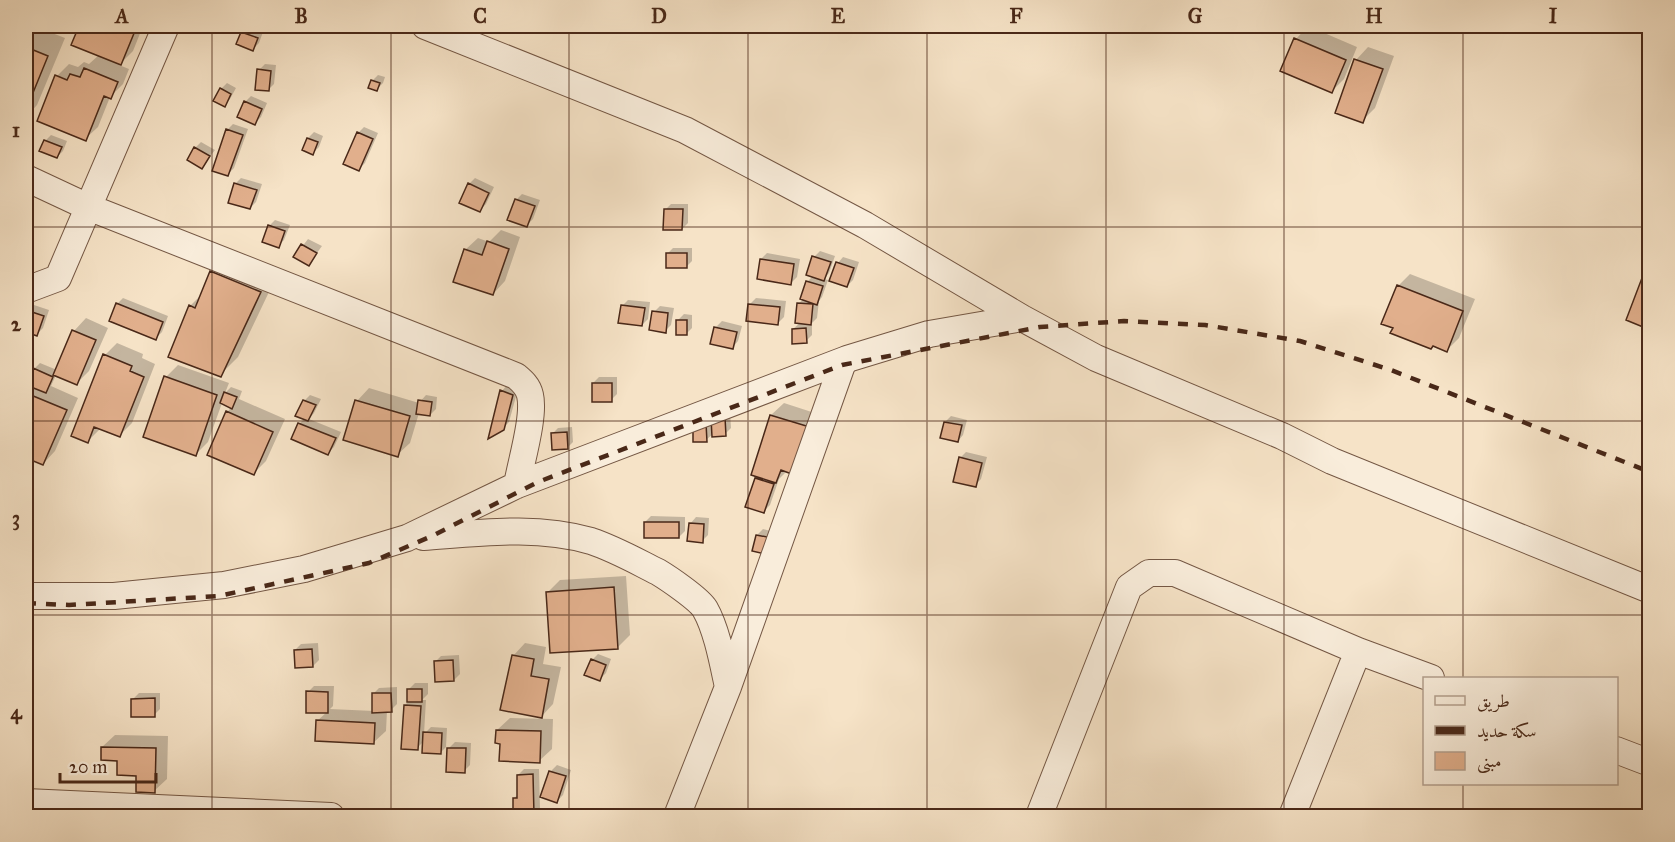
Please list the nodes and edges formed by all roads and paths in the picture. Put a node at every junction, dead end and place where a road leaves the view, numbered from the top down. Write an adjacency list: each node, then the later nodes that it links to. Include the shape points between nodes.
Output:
1 (166, 26): 4 (street)
2 (425, 26): 6 (street, via 685,130 865,225)
3 (26, 178): 4 (street)
4 (88, 207): 5 (street, via 58,278); 8 (street, via 516,376 530,393 532,407)
5 (26, 290)
6 (1022, 318): 7 (street, via 929,334); 10 (street, via 1096,358 1332,461)
7 (847, 359): 8 (street); 14 (street)
8 (517, 485): 9 (street)
9 (407, 538): 11 (street, via 304,569 224,585 114,596); 14 (street, via 542,532 590,541 624,554 669,578 704,607 720,649)
10 (1650, 590)
11 (26, 596)
12 (1358, 651): 13 (street); 20 (street, via 1175,573 1149,573 1129,587); 21 (street)
13 (1428, 677)
14 (728, 687): 19 (street)
15 (1618, 750): 16 (street)
16 (1650, 763)
17 (26, 802): 18 (street)
18 (331, 816)
19 (677, 816)
20 (1039, 816)
21 (1292, 816)

